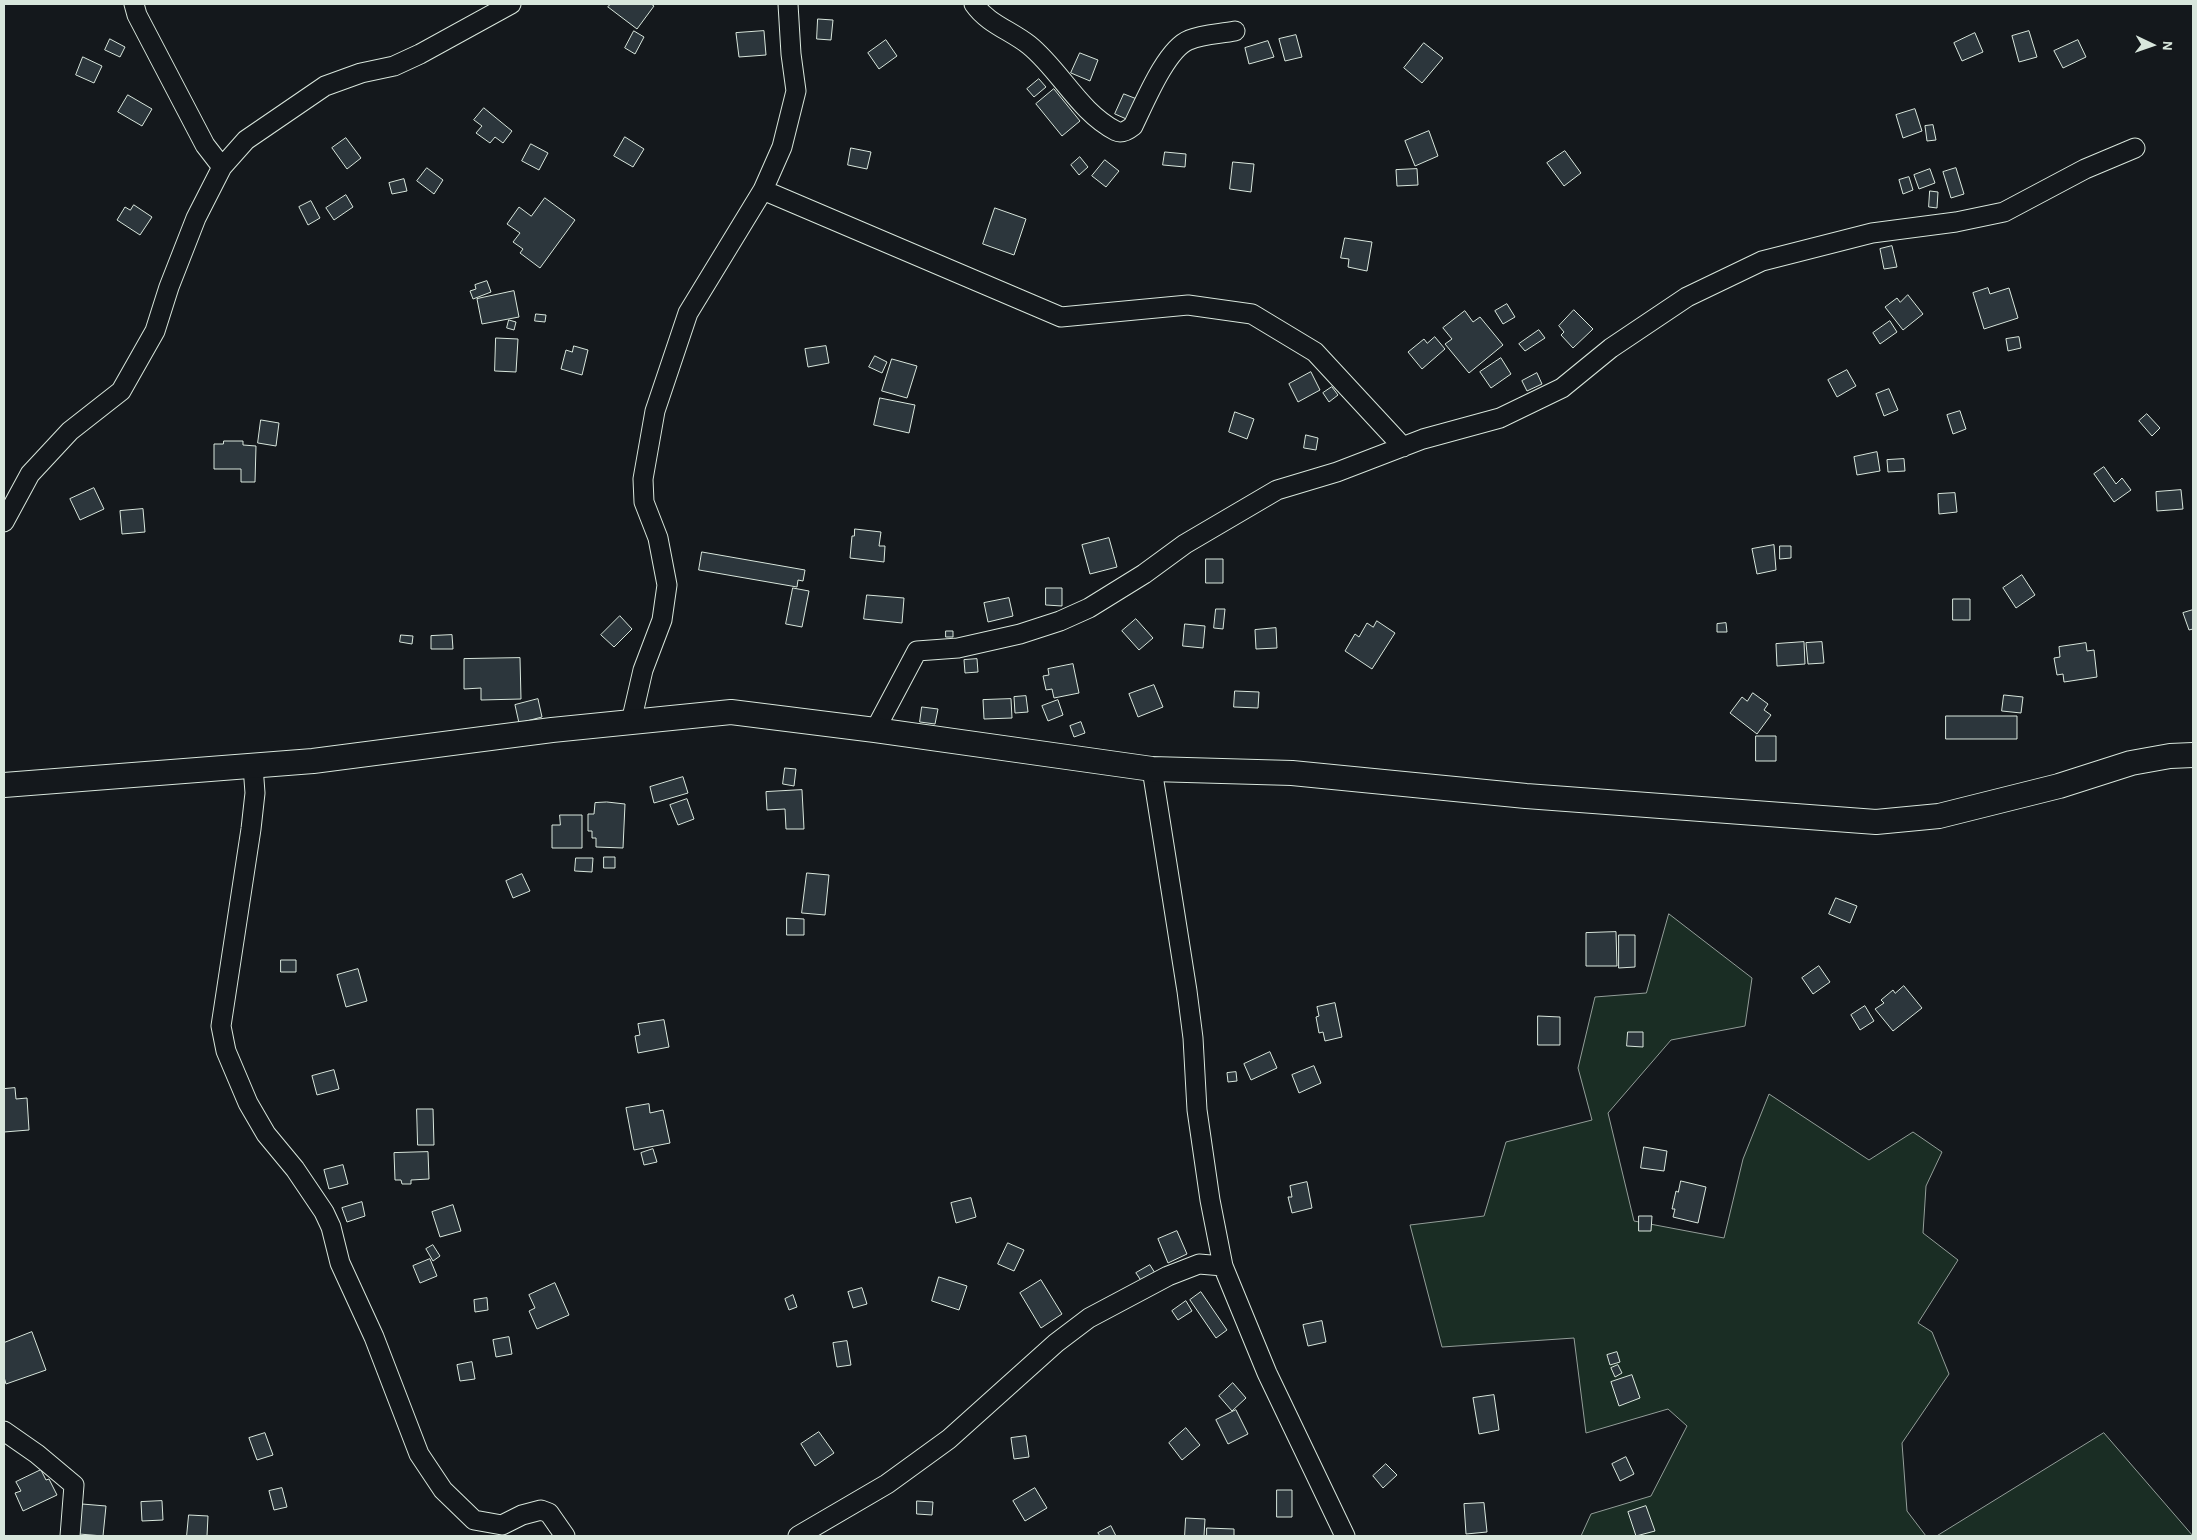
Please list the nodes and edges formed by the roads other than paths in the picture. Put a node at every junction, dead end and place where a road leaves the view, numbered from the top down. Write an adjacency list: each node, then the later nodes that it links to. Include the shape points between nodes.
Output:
1 (134, 4): 7 (street, via 136,15 205,145)
2 (511, 4): 7 (street, via 394,66 325,86 246,140)
3 (788, 4): 8 (street, via 796,91 782,147)
4 (974, 4): 5 (street, via 988,20 1030,46 1091,112 1118,132 1133,126 1154,82 1177,46 1201,36)
5 (1235, 31)
6 (2135, 148): 9 (street, via 2085,169 2004,212 1872,233 1762,261 1686,297 1611,348 1562,388 1500,418)
7 (222, 167): 10 (street, via 196,218 155,331 121,391 70,431 30,474)
8 (763, 190): 9 (street, via 1062,317 1188,305 1252,314 1314,352); 11 (street, via 688,313 655,411 643,479 644,502 658,538 667,584 662,620 643,670)
9 (1403, 446): 12 (street, via 1337,472 1278,490 1185,544 1089,608 1060,621 958,648 917,650)
10 (4, 522)
11 (631, 722): 12 (street, via 731,712); 14 (street)
12 (875, 730): 15 (street)
13 (2193, 755): 15 (street, via 2131,763 2058,786 1939,816 1876,822 1526,796 1292,773)
14 (253, 766): 16 (street); 20 (street, via 252,829 221,1026 238,1084 266,1134 296,1169 324,1212 340,1263 374,1337 419,1454 443,1490 474,1520 502,1525 541,1510 549,1513)
15 (1152, 769): 17 (street, via 1187,991 1197,1110)
16 (4, 785)
17 (1223, 1266): 21 (street, via 1198,1264 1088,1318 949,1439 887,1484); 22 (street, via 1267,1373)
18 (4, 1431): 19 (street, via 74,1485)
19 (70, 1536)
20 (565, 1536)
21 (798, 1536)
22 (1345, 1536)

